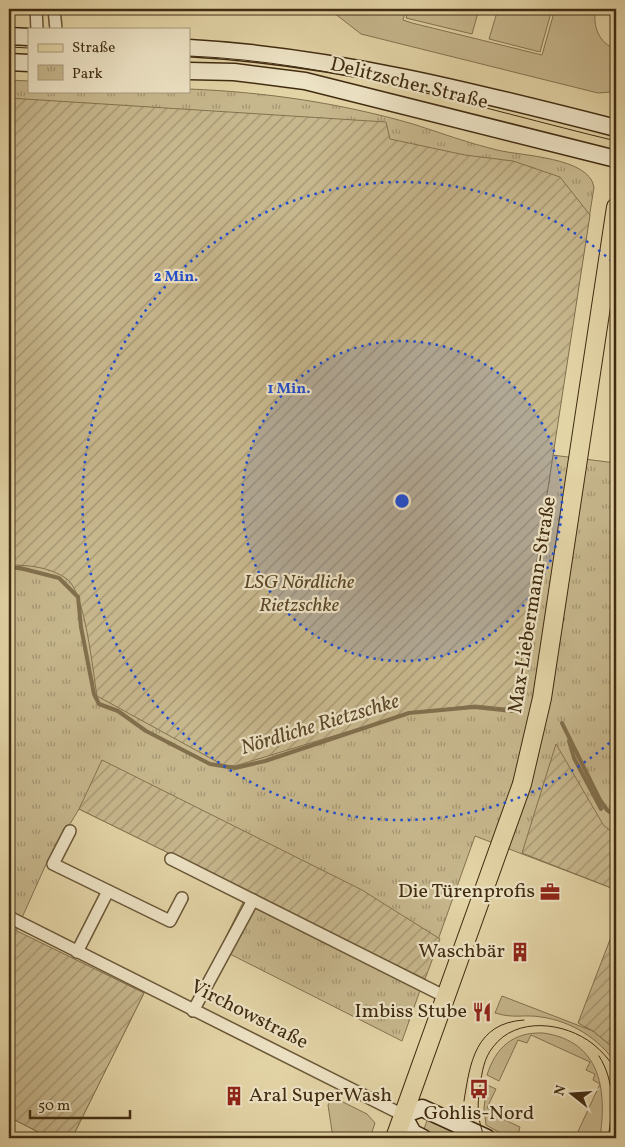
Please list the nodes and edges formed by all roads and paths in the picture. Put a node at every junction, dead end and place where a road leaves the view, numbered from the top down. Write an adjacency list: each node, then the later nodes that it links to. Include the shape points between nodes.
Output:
1 (36, 9): 3 (street)
2 (54, 9): 4 (street)
3 (37, 28)
4 (56, 28)
5 (9, 36): 6 (main road)
6 (28, 37)
7 (190, 48): 11 (main road, Delitzscher Straße, via 297,57 378,70)
8 (9, 62): 9 (main road)
9 (28, 63)
10 (190, 71): 12 (main road, Delitzscher Straße, via 234,72 305,81)
11 (616, 128)
12 (616, 159)
13 (616, 207): 21 (main road, Max-Liebermann-Straße, via 532,748)
14 (70, 831): 16 (street, via 53,864)
15 (171, 859): 18 (street)
16 (108, 890): 17 (street, via 170,920); 20 (street)
17 (182, 898)
18 (252, 900): 21 (street); 22 (street)
19 (9, 917): 20 (street, Virchowstraße)
20 (77, 952): 22 (street, Virchowstraße)
21 (446, 997): 23 (main road, Max-Liebermann-Straße)
22 (194, 1011): 23 (street, Virchowstraße)
23 (404, 1115): 24 (main road, Max-Liebermann-Straße); 25 (main road, via 413,1133); 26 (main road, via 422,1108)
24 (395, 1138)
25 (423, 1138)
26 (487, 1138)

